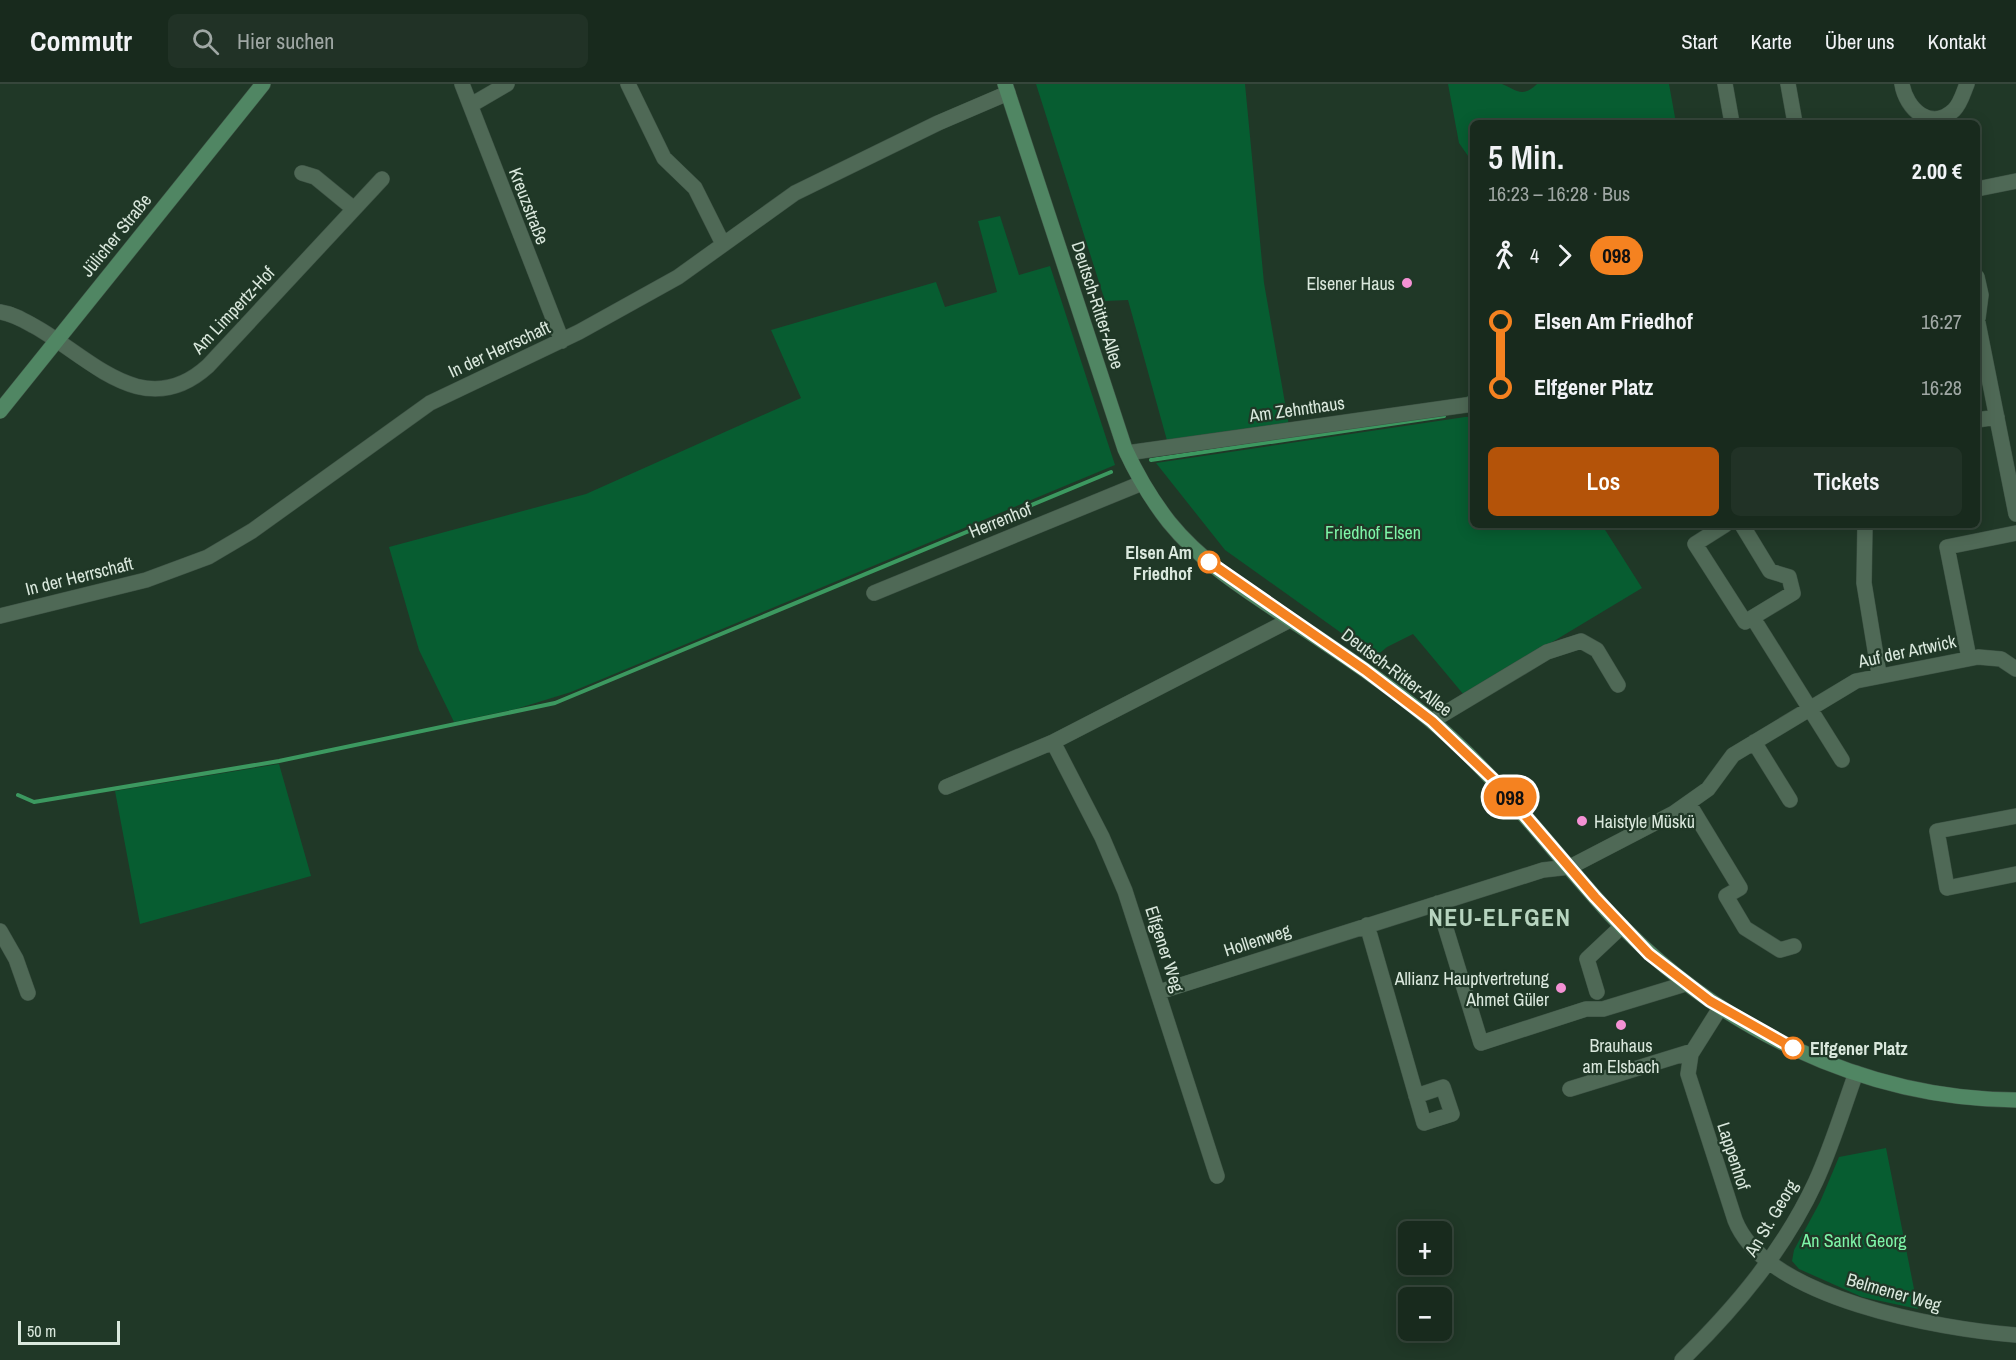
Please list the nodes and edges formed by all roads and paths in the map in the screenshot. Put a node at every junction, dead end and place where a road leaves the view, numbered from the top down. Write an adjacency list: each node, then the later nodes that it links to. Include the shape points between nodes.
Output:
1 (263, 84): 22 (street, Jülicher Straße)
2 (462, 84): 10 (street, Kreuzstraße)
3 (507, 84): 10 (street)
4 (628, 84): 19 (street, via 664,158 695,188)
5 (1725, 84): 11 (street)
6 (1788, 84): 12 (street)
7 (1902, 84): 13 (street, via 1906,100 1915,112)
8 (1967, 84): 13 (street, via 1958,104)
9 (1006, 89): 19 (street, In der Herrschaft, via 795,193); 28 (street, Deutsch-Ritter-Allee)
10 (471, 105): 23 (street, Kreuzstraße)
11 (1731, 120)
12 (1794, 120)
13 (1943, 120)
14 (302, 173): 18 (street, via 315,177)
15 (382, 179): 18 (street, Am Limpertz-Hof)
16 (2016, 181): 17 (street)
17 (1980, 188)
18 (354, 209): 22 (street, Am Limpertz-Hof, via 208,366 182,383 155,389 123,384)
19 (723, 244): 23 (street, In der Herrschaft, via 678,277)
20 (0, 312): 22 (street, Am Limpertz-Hof, via 14,315)
21 (1980, 328): 26 (street)
22 (58, 339): 25 (street, Jülicher Straße)
23 (562, 341): 36 (street, In der Herrschaft, via 430,403 276,514 208,557 146,580)
24 (1470, 404): 28 (street, Am Zehnthaus)
25 (0, 411)
26 (1997, 417): 27 (street); 30 (street)
27 (1980, 420)
28 (1126, 453): 29 (street, Deutsch-Ritter-Allee)
29 (1142, 483): 35 (street, Herrenhof); 38 (street, Deutsch-Ritter-Allee, via 1169,522 1206,560)
30 (2016, 514)
31 (1720, 528): 37 (street, via 1695,544 1745,622)
32 (1744, 528): 37 (street, via 1770,571 1789,576 1793,593)
33 (1865, 528): 41 (street, via 1864,583)
34 (2016, 533): 39 (street, via 1947,547)
35 (874, 593)
36 (0, 616)
37 (1753, 618): 43 (street)
38 (1290, 620): 44 (street, Deutsch-Ritter-Allee); 45 (street)
39 (1969, 658): 40 (street, Auf der Artwick, via 1994,657); 41 (street, Auf der Artwick)
40 (2015, 667)
41 (1879, 674): 43 (street, Auf der Artwick, via 1856,681)
42 (1618, 685): 44 (street, via 1597,650 1581,641 1547,652)
43 (1809, 709): 46 (street, Auf der Artwick); 47 (street)
44 (1432, 721): 52 (street, Deutsch-Ritter-Allee, via 1498,784)
45 (1053, 742): 48 (street); 60 (street, Elfgener Weg, via 1116,867)
46 (1754, 742): 49 (street); 50 (street, Auf der Artwick, via 1730,758 1708,789)
47 (1842, 760)
48 (946, 787)
49 (1790, 800)
50 (1689, 804): 52 (street, Auf der Artwick); 58 (street, via 1740,888 1726,896 1745,928 1780,950)
51 (2016, 816): 53 (street, via 1937,831 1947,888)
52 (1570, 867): 54 (street, Hollenweg, via 1543,870); 56 (street, Deutsch-Ritter-Allee)
53 (2016, 874)
54 (1438, 903): 55 (street, Hollenweg); 59 (street, via 1481,1043)
55 (1366, 926): 60 (street, Hollenweg); 67 (street)
56 (1622, 926): 59 (street, Deutsch-Ritter-Allee); 61 (street, via 1587,959)
57 (0, 931): 62 (street, via 16,959)
58 (1794, 946)
59 (1685, 984): 63 (street, Deutsch-Ritter-Allee)
60 (1158, 992): 69 (street, Elfgener Weg)
61 (1597, 992)
62 (28, 993)
63 (1720, 1008): 64 (street, Lappenhof); 65 (street, Deutsch-Ritter-Allee, via 1774,1039)
64 (1693, 1051): 66 (street); 70 (street, Lappenhof, via 1688,1062 1689,1080 1735,1220 1744,1239)
65 (1856, 1073): 68 (street, Deutsch-Ritter-Allee, via 1928,1090); 70 (street, An St. Georg, via 1813,1187)
66 (1570, 1089)
67 (1416, 1096)
68 (2016, 1100)
69 (1217, 1176)
70 (1768, 1261): 71 (street, Belmener Weg, via 1826,1292 1874,1310 1927,1323); 72 (street, An St. Georg, via 1729,1312)
71 (2016, 1335)
72 (1682, 1360)

